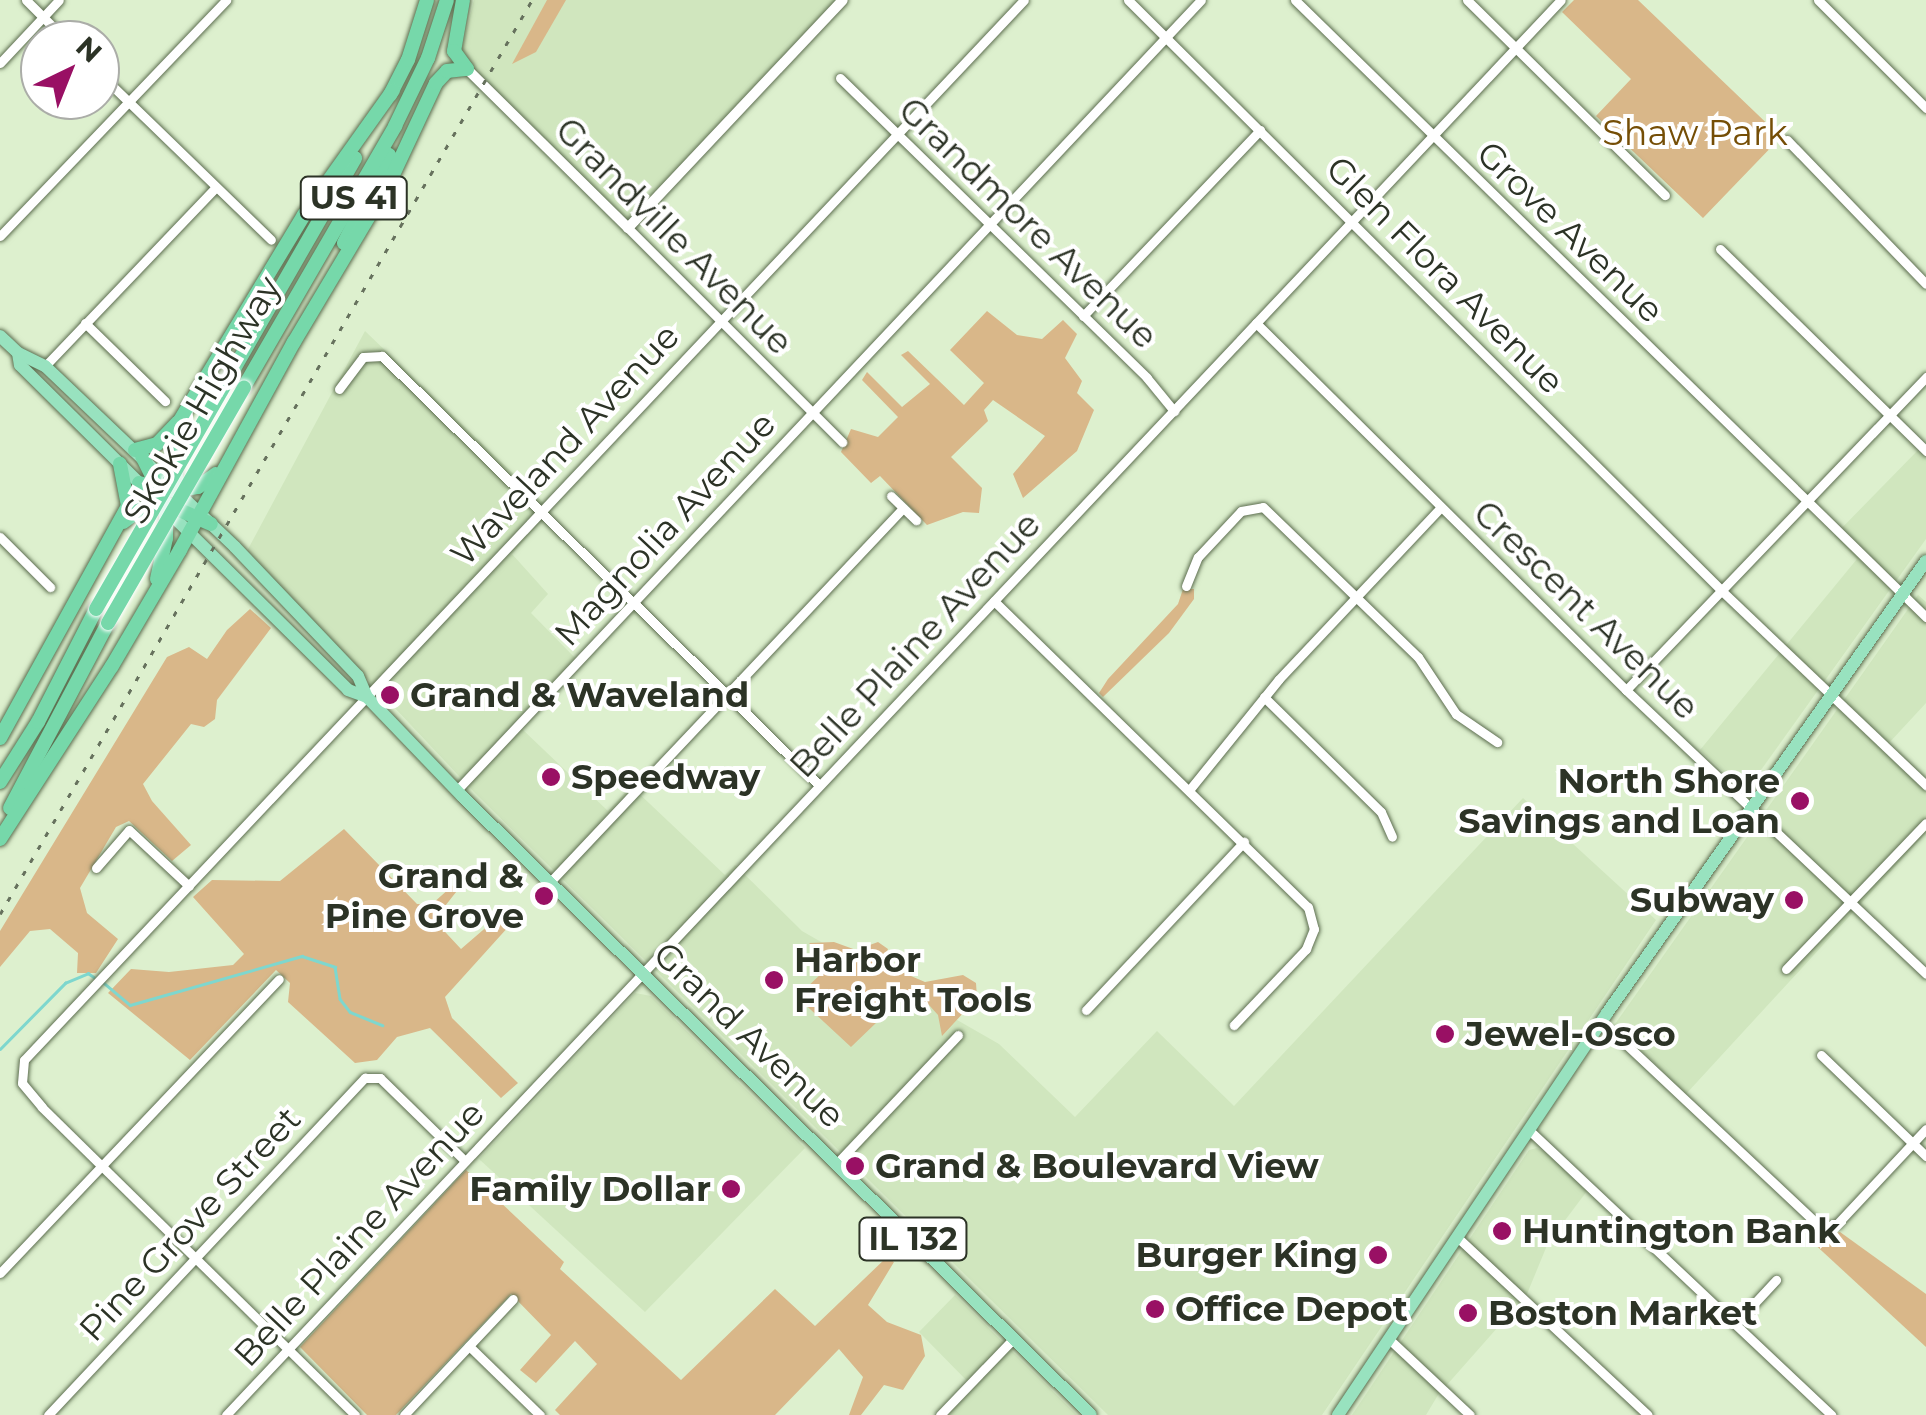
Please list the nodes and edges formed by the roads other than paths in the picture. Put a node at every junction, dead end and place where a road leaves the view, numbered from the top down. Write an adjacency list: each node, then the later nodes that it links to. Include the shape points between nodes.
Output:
1 (26, 0): 15 (street)
2 (59, 0): 15 (street)
3 (226, 0): 25 (street)
4 (427, 0): 23 (highway, Skokie Highway / US 41)
5 (447, 0): 19 (highway, Skokie Highway / US 41)
6 (463, 0): 21 (highway, via 454,51)
7 (843, 0): 35 (street)
8 (1024, 0): 28 (street, Waveland Avenue)
9 (1128, 0): 17 (street, Glen Flora Avenue)
10 (1201, 0): 17 (street, Magnolia Avenue)
11 (1296, 0): 29 (street, Grove Avenue)
12 (1467, 0): 18 (street)
13 (1561, 0): 18 (street, Belle Plaine Avenue)
14 (1818, 0): 26 (street)
15 (43, 17): 16 (street); 20 (street)
16 (46, 20)
17 (1166, 38): 27 (street, Glen Flora Avenue); 34 (street, Magnolia Avenue)
18 (1516, 48): 29 (street, Belle Plaine Avenue); 32 (street)
19 (428, 58): 45 (highway, via 406,122); 96 (highway, Skokie Highway / US 41, bridge, via 396,126 108,623)
20 (0, 63)
21 (468, 69): 35 (street, Grandville Avenue); 45 (highway, via 447,71 436,82 391,179)
22 (840, 78): 28 (street, Grandmore Avenue)
23 (393, 90): 54 (highway, via 304,215); 89 (highway, Skokie Highway / US 41, bridge)
24 (120, 93): 25 (street)
25 (130, 103): 31 (street); 36 (street)
26 (1926, 108)
27 (1260, 130): 33 (street, Glen Flora Avenue); 40 (street)
28 (897, 134): 34 (street, Grandmore Avenue); 41 (street, Waveland Avenue)
29 (1432, 137): 33 (street, Belle Plaine Avenue); 64 (street, Grove Avenue)
30 (1787, 140): 39 (street)
31 (215, 188): 37 (street); 42 (street)
32 (1665, 195)
33 (1352, 222): 43 (street, Belle Plaine Avenue); 75 (street, Glen Flora Avenue)
34 (990, 225): 40 (street, Grandmore Avenue); 52 (street, Magnolia Avenue)
35 (628, 228): 41 (street, Grandville Avenue)
36 (0, 236)
37 (271, 240)
38 (1720, 249): 53 (street)
39 (1926, 284)
40 (1083, 316): 51 (street, Grandmore Avenue)
41 (718, 322): 52 (street, Grandville Avenue); 67 (street, Waveland Avenue)
42 (85, 323): 47 (street); 50 (street)
43 (1256, 324): 51 (street, Belle Plaine Avenue); 65 (street, Crescent Avenue)
44 (0, 336): 46 (main road)
45 (294, 342): 59 (highway)
46 (18, 353): 47 (main road); 58 (main road, via 20,366)
47 (45, 366): 57 (main road)
48 (1926, 376): 53 (street)
49 (339, 389): 67 (street, via 364,357 382,356)
50 (164, 401)
51 (1174, 410): 79 (street, Belle Plaine Avenue)
52 (812, 413): 55 (street, Grandville Avenue); 80 (street, Magnolia Avenue)
53 (1888, 415): 56 (street); 64 (street)
54 (179, 422): 57 (highway); 61 (highway, via 173,461)
55 (842, 442)
56 (1926, 451)
57 (138, 453): 61 (main road); 63 (highway)
58 (120, 464): 60 (main road); 69 (highway, via 128,493)
59 (220, 470): 61 (highway); 70 (highway)
60 (139, 484): 63 (highway)
61 (180, 496): 63 (highway); 70 (highway)
62 (891, 496): 66 (street)
63 (163, 502): 69 (highway); 70 (main road, Grand Avenue / IL 132); 76 (highway, via 165,548)
64 (1806, 503): 75 (street); 77 (street, Grove Avenue)
65 (1441, 506): 78 (street); 82 (street, Crescent Avenue)
66 (903, 508): 68 (street); 83 (street)
67 (541, 511): 80 (street); 85 (street, Waveland Avenue)
68 (916, 520)
69 (119, 526): 87 (highway)
70 (197, 526): 76 (highway); 85 (main road, Grand Avenue / IL 132, via 358,676); 85 (main road, Grand Avenue / IL 132, via 348,690)
71 (0, 537): 74 (street)
72 (1926, 562): 77 (main road)
73 (1186, 586): 78 (street, via 1206,548 1255,505 1270,511)
74 (50, 587)
75 (1722, 592): 82 (street); 84 (street, Glen Flora Avenue)
76 (153, 594): 98 (highway)
77 (1902, 595): 81 (street, Grove Avenue); 84 (main road)
78 (1356, 596): 86 (street); 88 (street, via 1418,657 1443,700)
79 (994, 601): 90 (street, Belle Plaine Avenue); 92 (street)
80 (634, 602): 83 (street); 93 (street, Magnolia Avenue)
81 (1926, 618)
82 (1626, 690): 94 (street, Crescent Avenue)
83 (726, 693): 90 (street); 101 (street)
84 (1831, 695): 91 (street, Glen Flora Avenue); 94 (main road)
85 (366, 696): 93 (main road, Grand Avenue / IL 132); 102 (street, Waveland Avenue)
86 (1264, 697): 92 (street); 97 (street, via 1382,812)
87 (0, 738)
88 (1497, 742)
89 (0, 782)
90 (820, 785): 105 (street, Belle Plaine Avenue)
91 (1926, 785)
92 (1190, 789): 99 (street)
93 (457, 790): 101 (main road, Grand Avenue / IL 132)
94 (1751, 806): 103 (street, Crescent Avenue); 109 (main road)
95 (1926, 823): 103 (street)
96 (0, 827)
97 (1392, 837)
98 (0, 839)
99 (1244, 842): 108 (street); 110 (street, via 1305,903 1314,929 1306,948)
100 (96, 868): 102 (street, via 129,830)
101 (550, 882): 105 (main road, Grand Avenue / IL 132)
102 (189, 886): 119 (street, Waveland Avenue, via 24,1060 20,1075 26,1089)
103 (1850, 902): 104 (street); 106 (street, Crescent Avenue)
104 (1786, 968)
105 (642, 972): 117 (street, Belle Plaine Avenue); 118 (main road, Grand Avenue / IL 132)
106 (1926, 974)
107 (279, 979): 119 (street)
108 (1086, 1010)
109 (1599, 1024): 113 (main road); 115 (street, via 1822,1228 1837,1224)
110 (1234, 1025)
111 (958, 1034): 118 (street)
112 (1821, 1055): 115 (street)
113 (1528, 1129): 120 (main road); 125 (street)
114 (1926, 1129): 115 (street)
115 (1913, 1143): 116 (street)
116 (1926, 1156)
117 (465, 1161): 121 (street, Pine Grove Street, via 375,1076 365,1078); 129 (street, Belle Plaine Avenue)
118 (837, 1164): 126 (main road, Grand Avenue / IL 132)
119 (102, 1166): 121 (street); 122 (street)
120 (1456, 1236): 127 (main road); 139 (street)
121 (195, 1258): 129 (street); 130 (street, Pine Grove Street)
122 (0, 1273)
123 (1776, 1280): 125 (street)
124 (513, 1300): 128 (street)
125 (1736, 1323): 140 (street)
126 (1014, 1338): 135 (street); 136 (main road, Grand Avenue / IL 132)
127 (1388, 1338): 137 (main road); 138 (street)
128 (469, 1346): 133 (street); 134 (street)
129 (288, 1350): 131 (street, Belle Plaine Avenue); 132 (street)
130 (48, 1415)
131 (226, 1415)
132 (355, 1415)
133 (404, 1415)
134 (540, 1415)
135 (940, 1415)
136 (1091, 1415)
137 (1338, 1415)
138 (1470, 1415)
139 (1647, 1415)
140 (1832, 1415)

